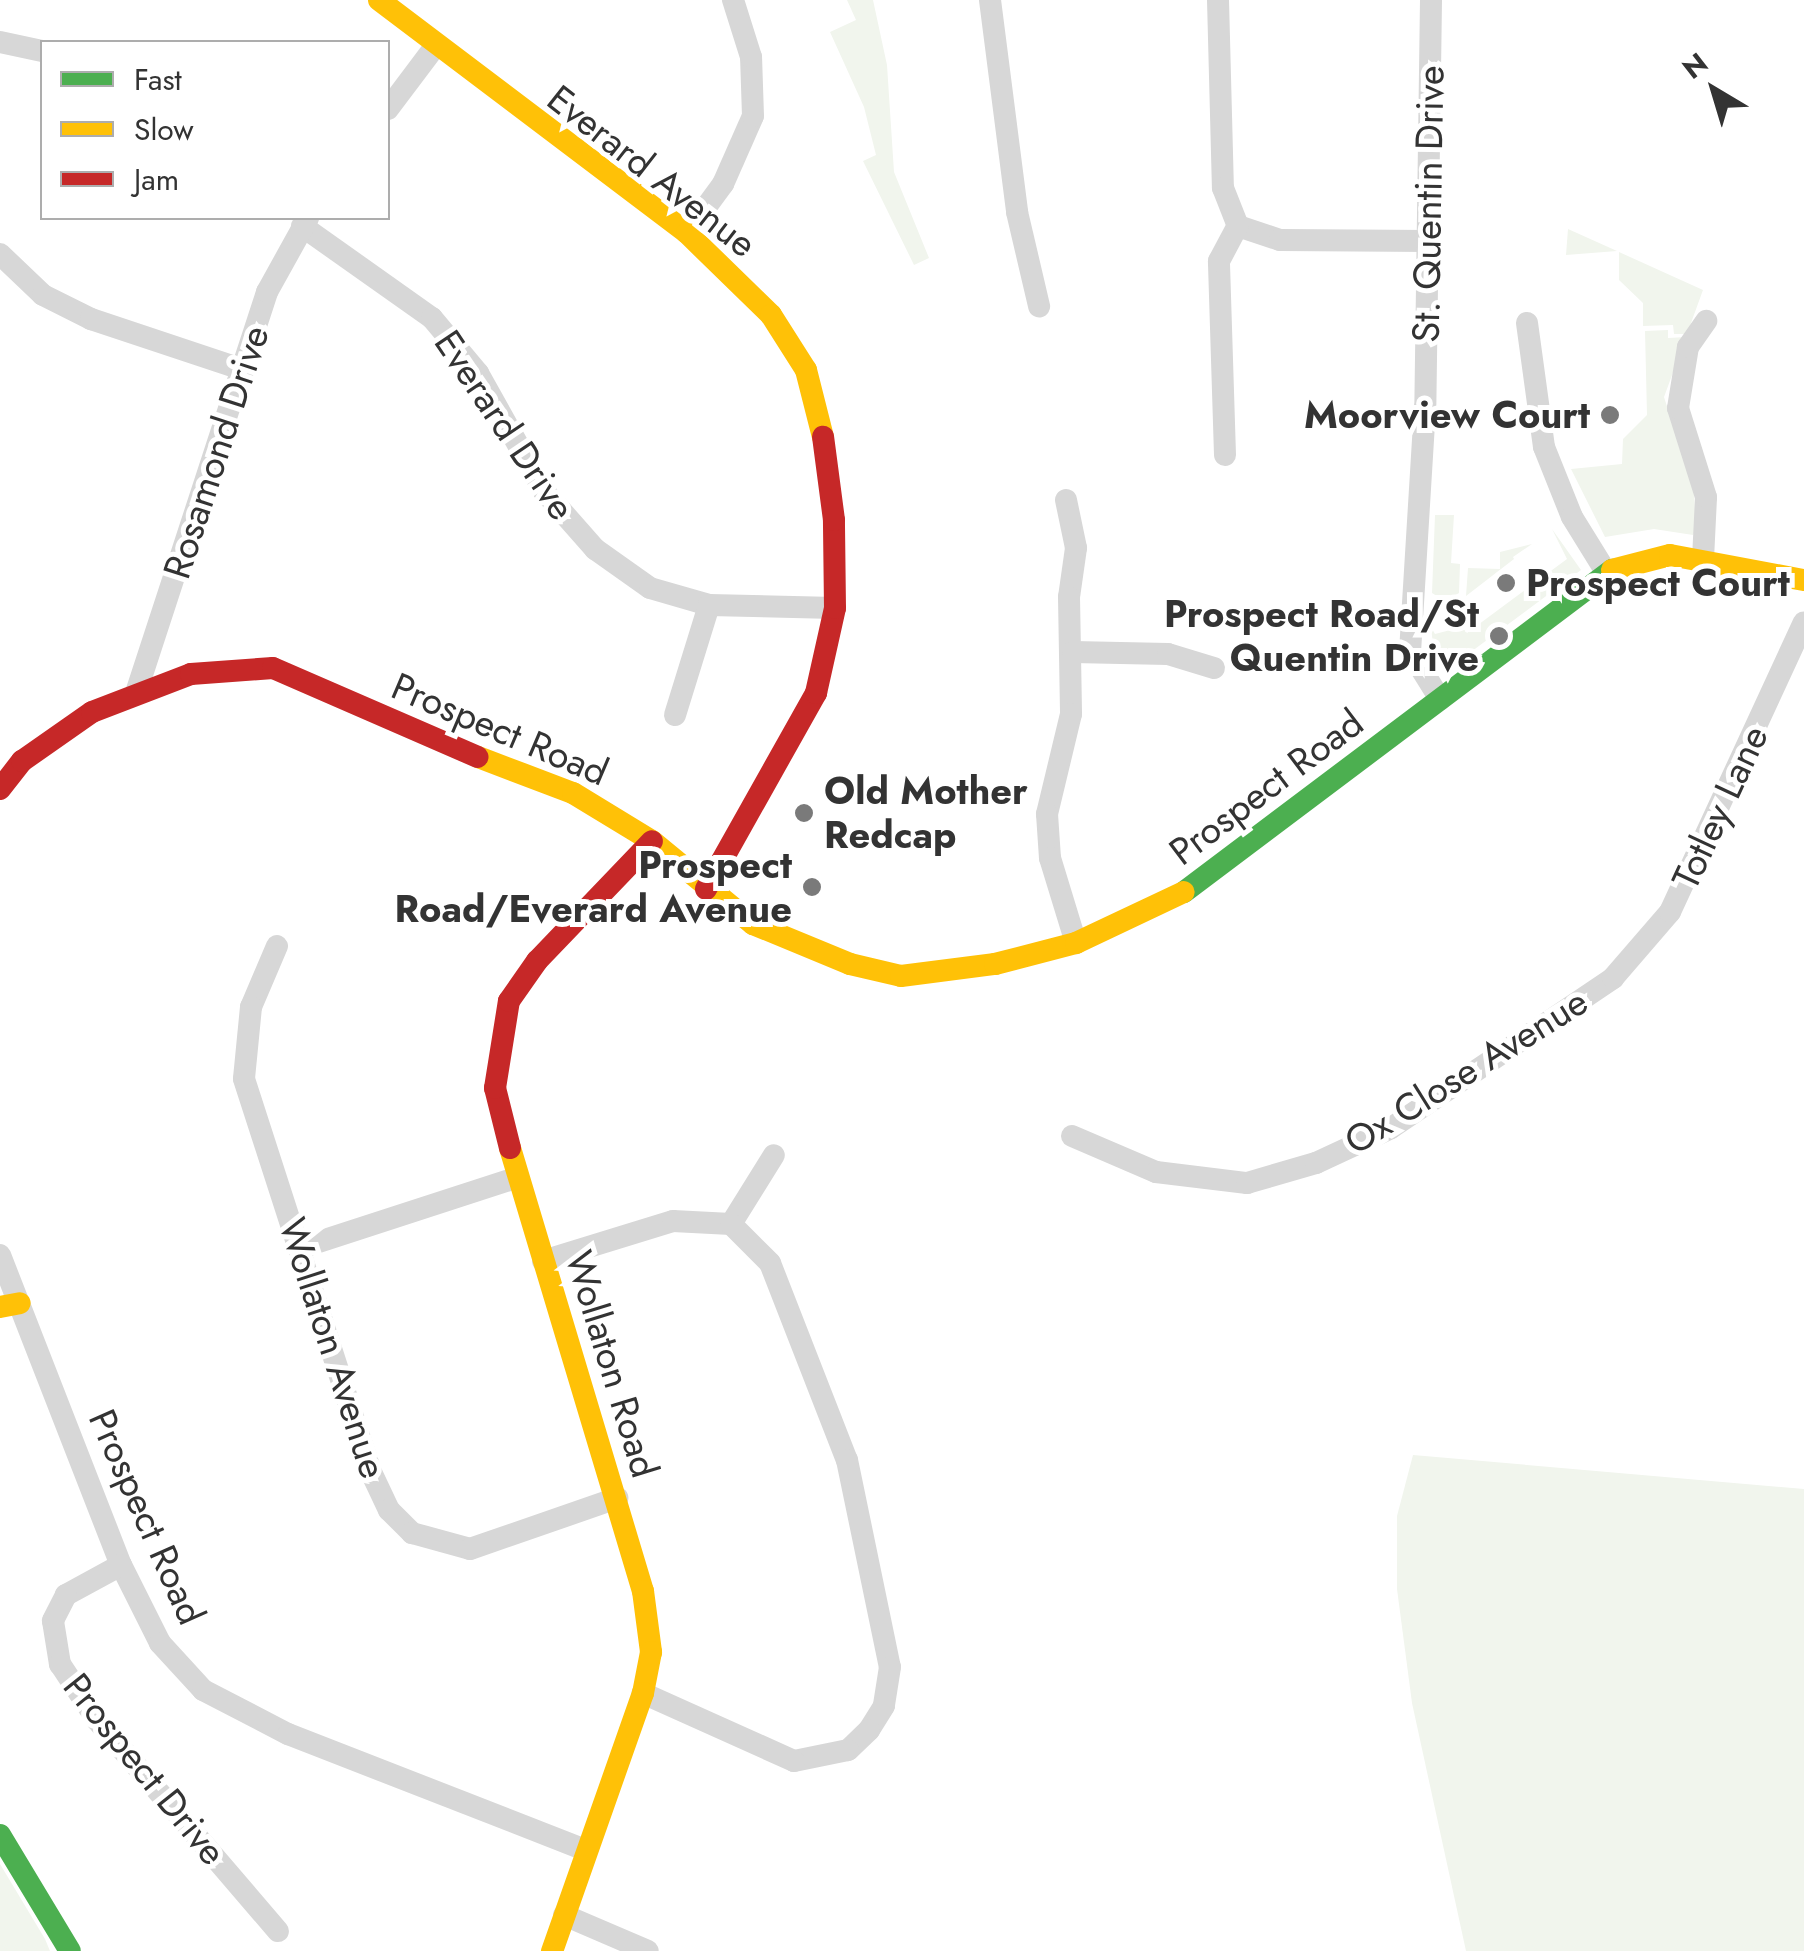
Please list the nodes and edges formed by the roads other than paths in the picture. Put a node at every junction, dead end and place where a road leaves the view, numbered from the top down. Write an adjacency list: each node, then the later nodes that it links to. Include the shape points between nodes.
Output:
1 (379, 0): 7 (street, Everard Avenue)
2 (733, 0): 12 (street, via 751,58 753,116 723,184)
3 (990, 0): 15 (street, via 1017,212)
4 (1218, 0): 11 (street, via 1223,188)
5 (1431, 0): 13 (street, St. Quentin Drive)
6 (0, 42): 8 (street)
7 (436, 46): 9 (street); 12 (street, Everard Avenue)
8 (40, 50)
9 (390, 107)
10 (305, 222): 18 (street, Rosamond Drive, via 267,292); 24 (street, Everard Drive, via 432,318 478,373 543,490 595,550 650,588)
11 (1238, 226): 13 (street, via 1280,240); 19 (street, via 1219,261)
12 (686, 233): 25 (street, Everard Avenue, via 771,315 806,370 831,502)
13 (1428, 241): 30 (street, St. Quentin Drive, via 1410,651)
14 (0, 254): 18 (street, via 43,295 91,319)
15 (1039, 306)
16 (1706, 321): 21 (street, via 1688,348 1678,408 1706,497)
17 (1527, 323): 22 (street, via 1544,447 1572,516)
18 (244, 370): 29 (street, Rosamond Drive)
19 (1225, 454)
20 (1066, 500): 27 (street, via 1076,548 1068,597)
21 (1702, 559): 22 (street, Prospect Road, via 1650,556); 23 (street, Prospect Road)
22 (1606, 572): 30 (street, Prospect Road)
23 (1804, 580)
24 (709, 606): 25 (street, Everard Drive); 31 (street)
25 (835, 608): 34 (street, Everard Avenue, via 816,693)
26 (1804, 622): 37 (street, Totley Lane, via 1670,912)
27 (1073, 652): 28 (street, via 1168,654); 35 (street, via 1072,714 1048,814 1050,858)
28 (1214, 668)
29 (136, 693): 32 (street, Prospect Road, via 53,738); 33 (street, Prospect Road, via 206,671 272,668 414,733 573,793)
30 (1440, 699): 35 (street, Prospect Road, via 1214,876)
31 (674, 715)
32 (0, 789)
33 (652, 841): 34 (street, Prospect Road); 40 (street, Wollaton Road, via 536,961 508,1001 495,1088)
34 (706, 890): 35 (street, Prospect Road, via 753,924 796,943 902,976 995,964)
35 (1076, 943)
36 (276, 946): 42 (street, Wollaton Avenue, via 251,1007 244,1079)
37 (1613, 978): 38 (street, Ox Close Avenue, via 1390,1128 1316,1162 1247,1183 1156,1172)
38 (1080, 1146)
39 (774, 1155): 41 (street)
40 (518, 1177): 42 (street); 44 (street, Wollaton Road)
41 (731, 1224): 44 (street, via 672,1221); 48 (street, via 770,1263 847,1460 888,1648 884,1706 848,1750 794,1761)
42 (300, 1248): 46 (street, Wollaton Avenue, via 371,1472 389,1510 412,1533 470,1549)
43 (0, 1255): 45 (street, Prospect Road)
44 (543, 1261): 46 (street, Wollaton Road)
45 (10, 1305): 47 (street, Prospect Road)
46 (617, 1498): 48 (street, Wollaton Road, via 649,1621)
47 (121, 1565): 50 (street, Prospect Road, via 160,1643 203,1690 288,1734); 52 (street, Prospect Drive, via 66,1595 53,1620 60,1664 97,1720)
48 (643, 1693): 50 (street, Wollaton Road)
49 (0, 1835): 53 (street)
50 (585, 1850): 51 (street, Wollaton Road)
51 (564, 1915): 54 (street, Wollaton Road); 55 (street)
52 (278, 1932)
53 (70, 1951)
54 (552, 1951)
55 (648, 1951)

